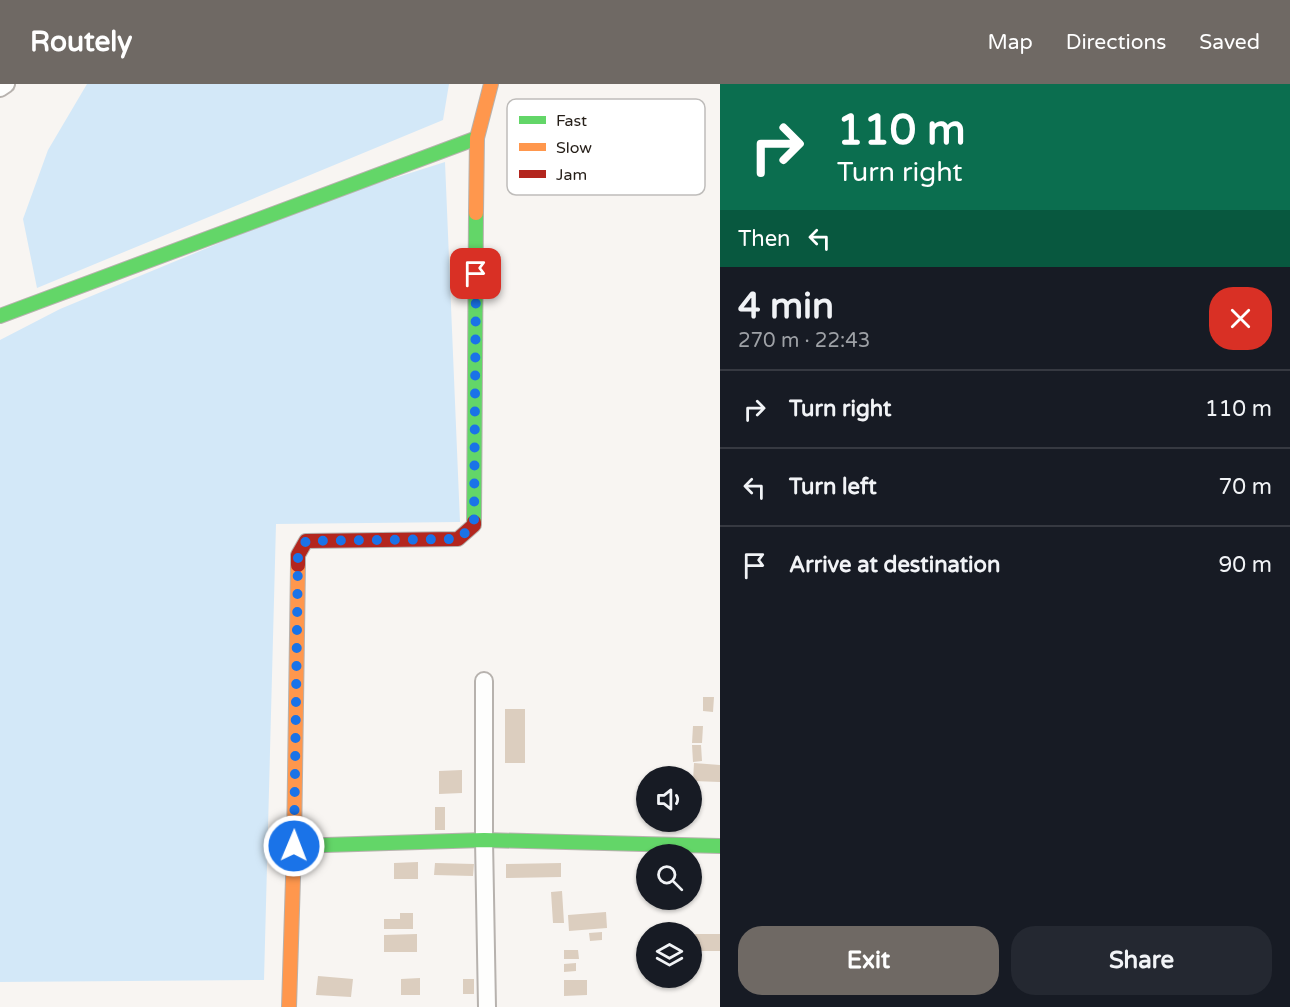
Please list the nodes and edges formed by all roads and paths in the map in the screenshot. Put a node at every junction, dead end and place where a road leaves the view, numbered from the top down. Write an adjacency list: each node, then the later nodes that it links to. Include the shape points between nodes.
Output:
1 (6, 84): 3 (street)
2 (491, 84): 4 (street)
3 (0, 88)
4 (477, 138): 5 (street); 8 (street, via 474,525 458,539 306,541 298,555)
5 (0, 316)
6 (484, 681): 7 (street)
7 (484, 840): 8 (street); 9 (street); 11 (street)
8 (294, 846): 10 (street)
9 (720, 846)
10 (289, 1007)
11 (488, 1007)

